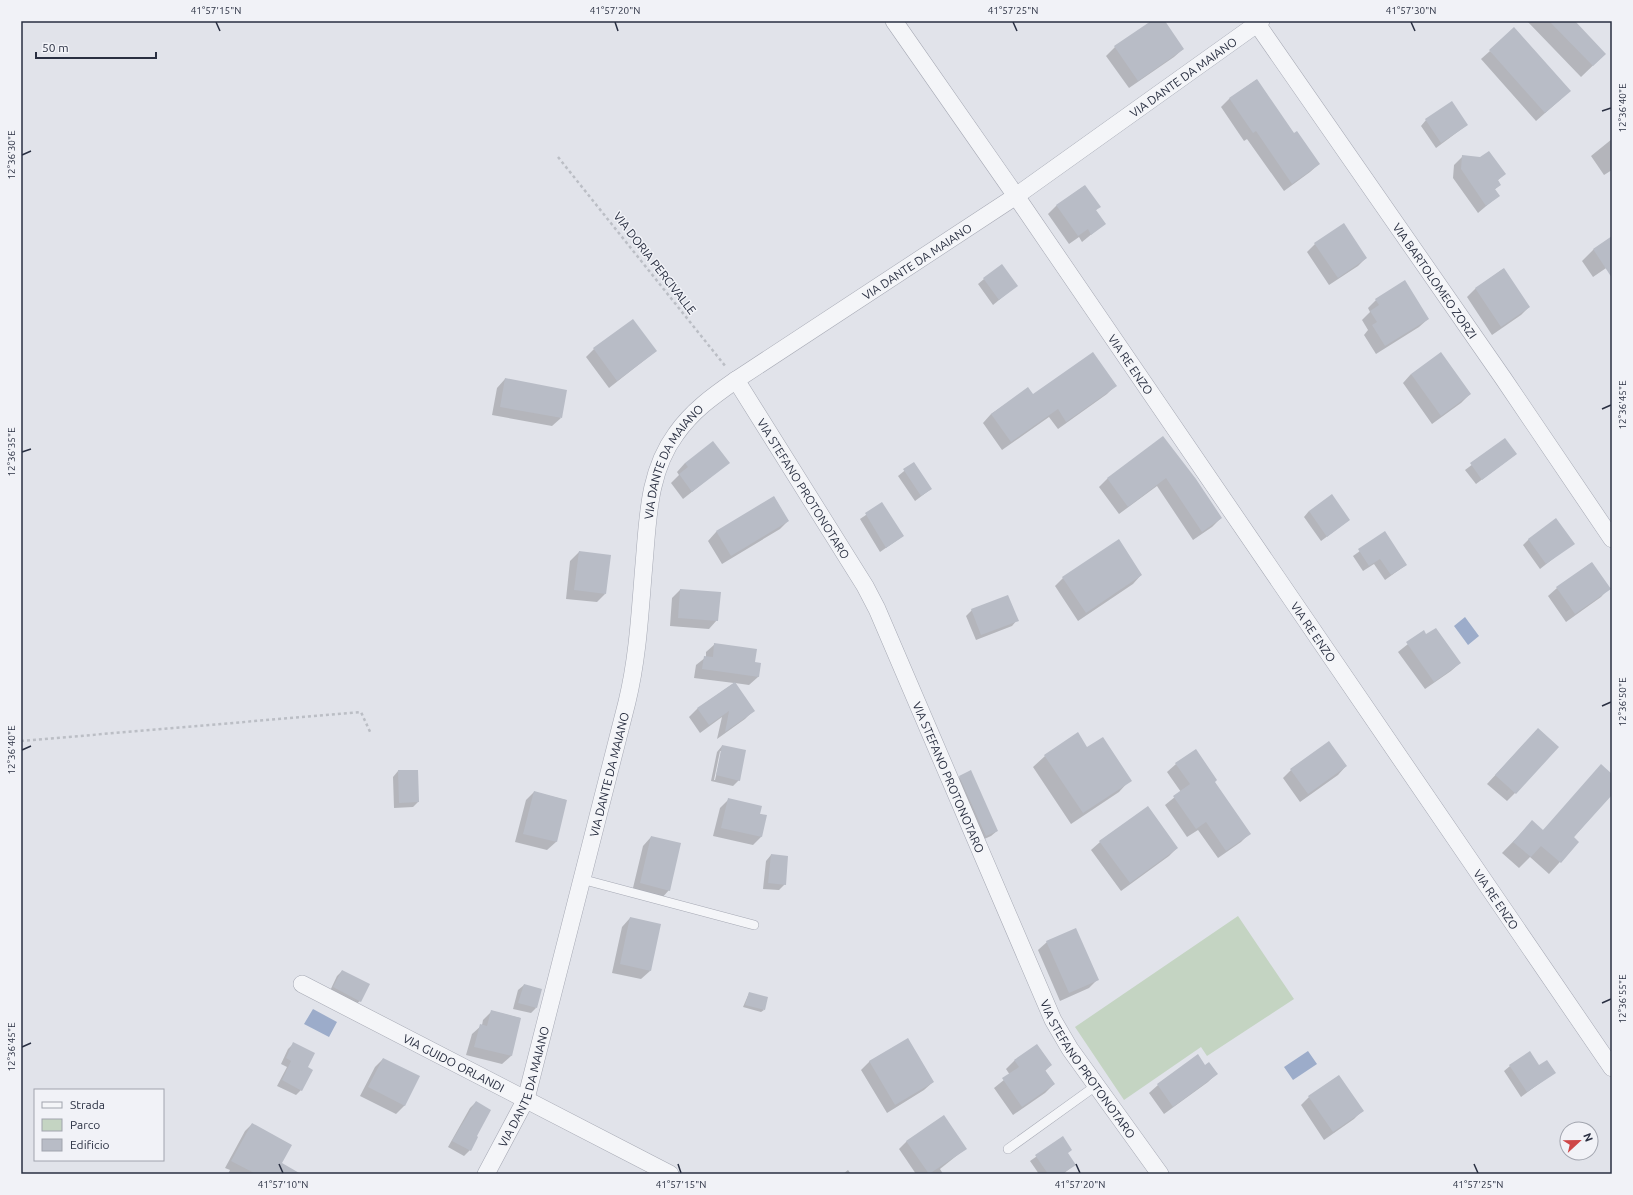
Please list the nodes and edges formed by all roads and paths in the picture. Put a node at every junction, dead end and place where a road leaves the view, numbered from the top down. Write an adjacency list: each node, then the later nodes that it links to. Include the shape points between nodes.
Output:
1 (894, 21): 4 (street, VIA RE ENZO)
2 (1258, 22): 4 (street, VIA DANTE DA MAIANO); 6 (street, VIA BARTOLOMEO ZORZI)
3 (558, 157): 5 (path, VIA DORIA PERCIVALLE)
4 (1016, 196): 5 (street, VIA DANTE DA MAIANO); 12 (street, VIA RE ENZO)
5 (736, 380): 9 (street, VIA DANTE DA MAIANO, via 695,411 675,435 657,469 650,495 633,676); 13 (street, VIA STEFANO PROTONOTARO, via 877,609 1048,1008 1064,1039)
6 (1612, 539)
7 (371, 734): 8 (path, via 361,712)
8 (21, 741)
9 (581, 879): 10 (lane); 14 (street, VIA DANTE DA MAIANO)
10 (754, 925)
11 (302, 984): 14 (street, VIA GUIDO ORLANDI)
12 (1612, 1068)
13 (1097, 1085): 15 (lane); 18 (street, VIA STEFANO PROTONOTARO)
14 (526, 1099): 16 (street, VIA DANTE DA MAIANO); 17 (street, VIA GUIDO ORLANDI)
15 (1008, 1149)
16 (486, 1174)
17 (670, 1174)
18 (1160, 1174)

